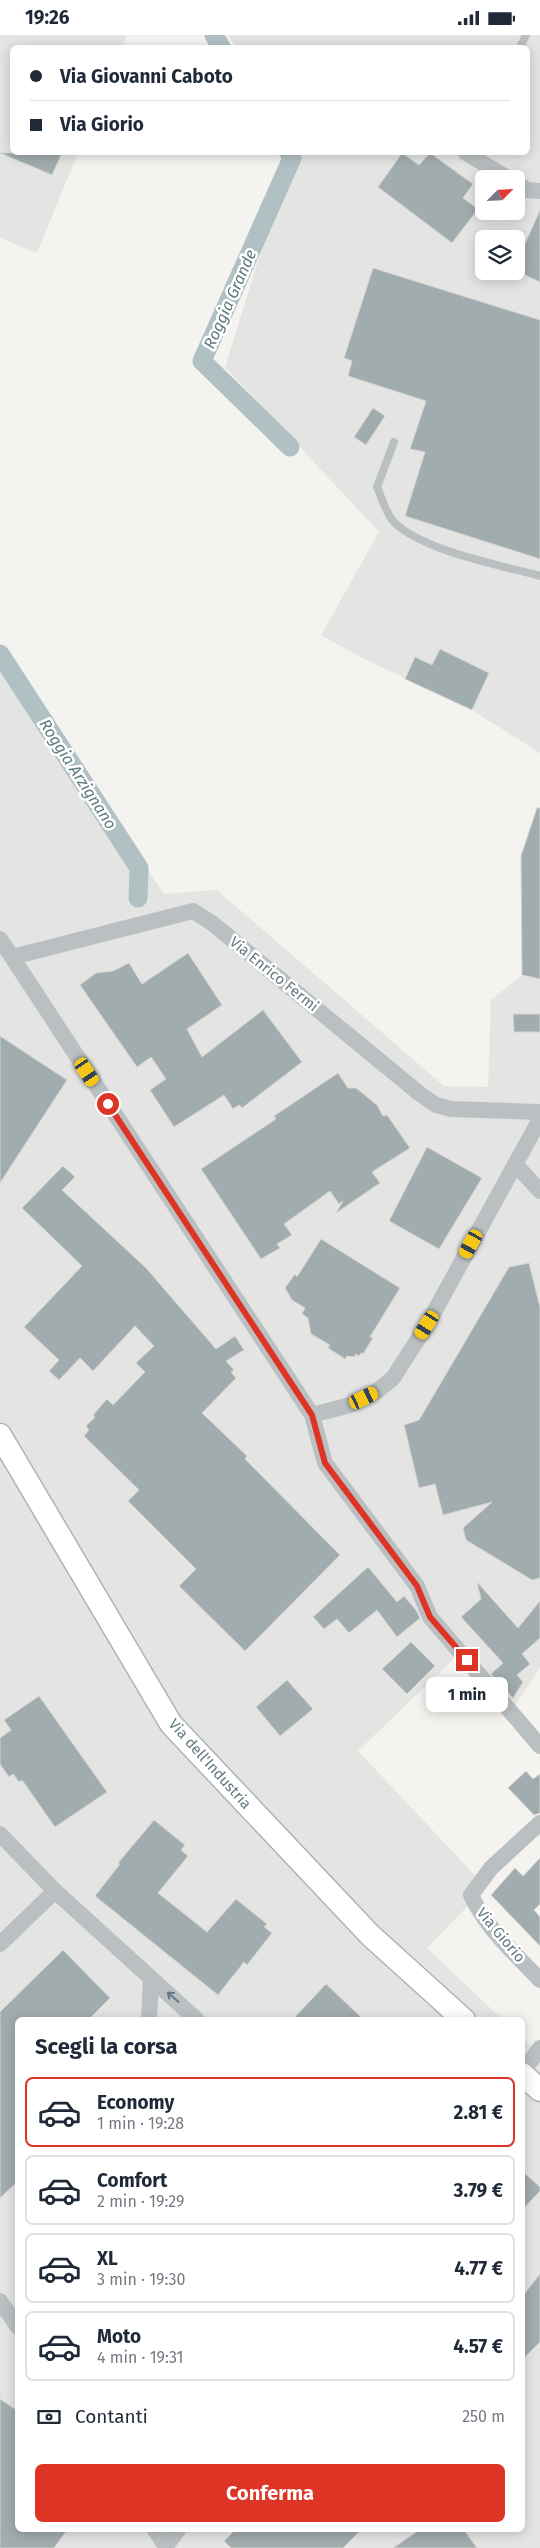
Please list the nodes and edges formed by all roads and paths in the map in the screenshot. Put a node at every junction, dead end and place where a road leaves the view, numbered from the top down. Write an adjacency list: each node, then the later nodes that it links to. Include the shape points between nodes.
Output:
1 (469, 155): 2 (street)
2 (494, 170)
3 (525, 188): 4 (street)
4 (540, 191)
5 (394, 442): 6 (lane, via 377,487 392,521 412,536 459,554)
6 (540, 576)
7 (0, 939): 8 (street)
8 (12, 957): 9 (street, Via Enrico Fermi, via 193,911 436,1105 451,1109); 13 (street)
9 (540, 1112)
10 (540, 1119): 11 (street)
11 (516, 1164): 12 (street); 13 (street, via 427,1325 393,1378 377,1391 350,1405)
12 (540, 1191)
13 (312, 1415): 15 (street, via 325,1463 417,1586 430,1617)
14 (0, 1435): 24 (main road, Via dell'Industria, via 171,1724 370,1935)
15 (540, 1746)
16 (540, 1823): 21 (street, Via Giorio, via 491,1868 471,1895 478,1911 498,1936)
17 (0, 1834): 18 (street)
18 (55, 1891): 19 (street); 20 (street)
19 (0, 1944)
20 (151, 1978): 22 (street); 23 (street, one-way to 20)
21 (540, 1980)
22 (149, 2017)
23 (194, 2017)
24 (461, 2017)
25 (540, 2048): 26 (street)
26 (525, 2069)
27 (525, 2076): 28 (main road)
28 (540, 2090)
29 (0, 2301): 30 (street)
30 (15, 2323)
31 (156, 2532): 33 (street)
32 (177, 2532): 33 (street)
33 (166, 2547)

